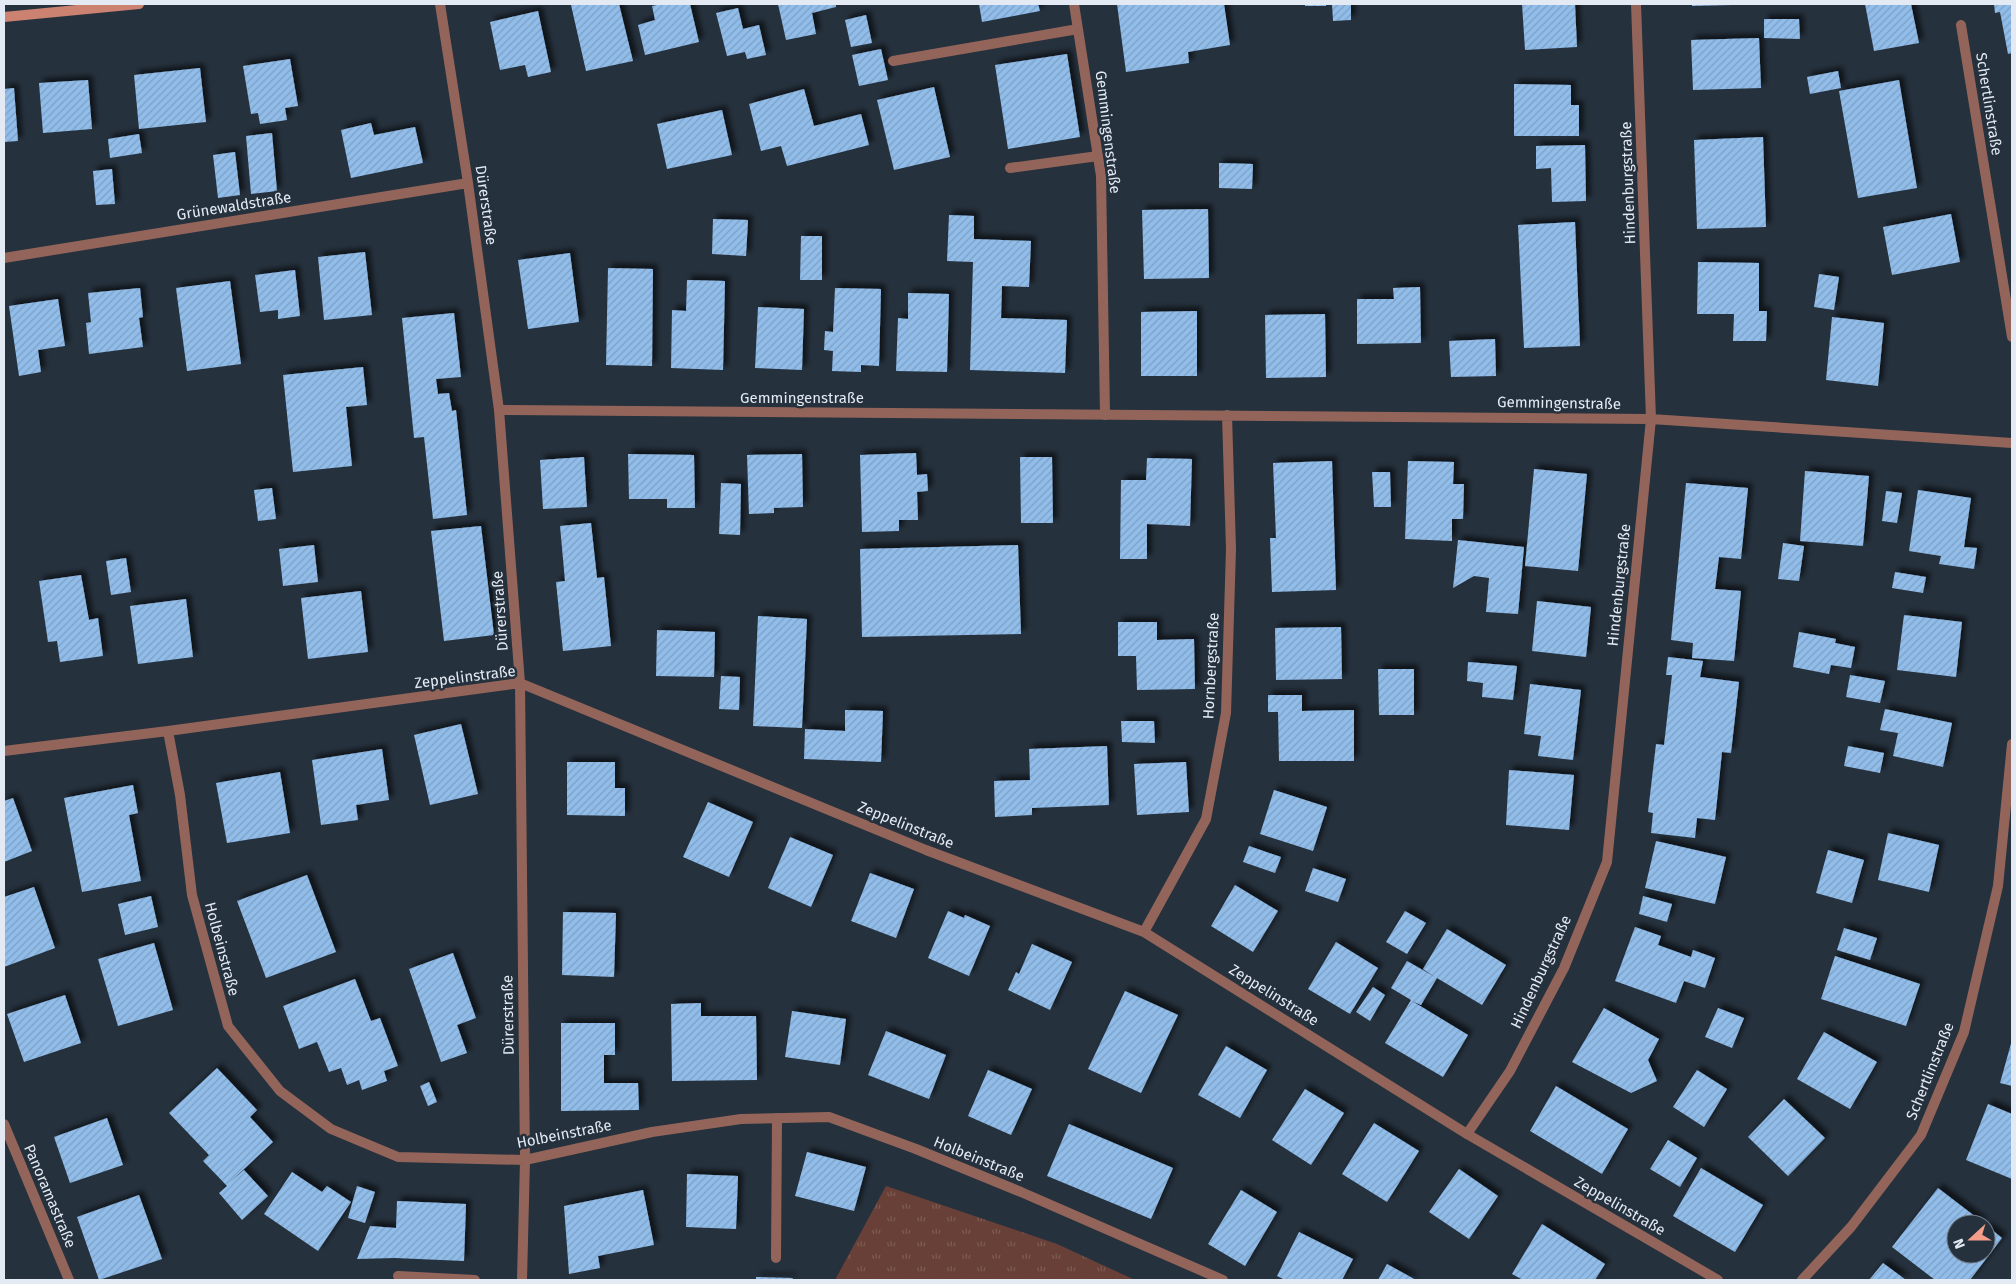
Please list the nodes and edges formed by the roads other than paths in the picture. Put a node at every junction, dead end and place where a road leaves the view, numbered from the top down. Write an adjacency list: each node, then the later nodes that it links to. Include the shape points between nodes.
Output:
1 (138, 4): 5 (main road)
2 (440, 4): 11 (street, Dürerstraße)
3 (1074, 4): 7 (street, Gemmingenstraße)
4 (1636, 4): 17 (street, Hindenburgstraße)
5 (4, 17)
6 (1961, 25): 13 (street, Schertlinstraße)
7 (1078, 29): 8 (street); 9 (street, Gemmingenstraße)
8 (894, 61)
9 (1098, 156): 10 (street); 15 (street, Gemmingenstraße)
10 (1010, 168)
11 (468, 183): 12 (street, Grünewaldstraße); 14 (street, Dürerstraße)
12 (4, 258)
13 (2012, 337)
14 (499, 410): 15 (street, Gemmingenstraße); 19 (street, Dürerstraße)
15 (1105, 415): 16 (street, Gemmingenstraße)
16 (1227, 415): 17 (street, Gemmingenstraße); 23 (street, Hornbergstraße, via 1231,549 1226,713 1206,819)
17 (1651, 419): 18 (street, Gemmingenstraße); 26 (street, Hindenburgstraße, via 1607,862 1564,968 1510,1071)
18 (2012, 444)
19 (520, 683): 20 (street, Zeppelinstraße); 23 (street, Zeppelinstraße, via 926,850); 27 (street, Dürerstraße)
20 (168, 731): 22 (street, Zeppelinstraße); 27 (street, Holbeinstraße, via 180,795 192,895 228,1026 280,1091 331,1129 398,1157)
21 (2012, 744): 35 (street, Schertlinstraße, via 1998,886 1964,1032 1920,1135 1851,1228)
22 (4, 751)
23 (1144, 932): 26 (street, Zeppelinstraße)
24 (777, 1118): 27 (street, Holbeinstraße, via 741,1119 652,1132); 28 (street); 33 (street, Holbeinstraße, via 829,1117 1012,1188)
25 (4, 1124): 30 (street, Panoramastraße)
26 (1467, 1134): 34 (street, Zeppelinstraße)
27 (525, 1160): 32 (street, Dürerstraße)
28 (776, 1258)
29 (398, 1276): 31 (street)
30 (69, 1280)
31 (475, 1280)
32 (522, 1280)
33 (1223, 1280)
34 (1718, 1280)
35 (1802, 1280)

